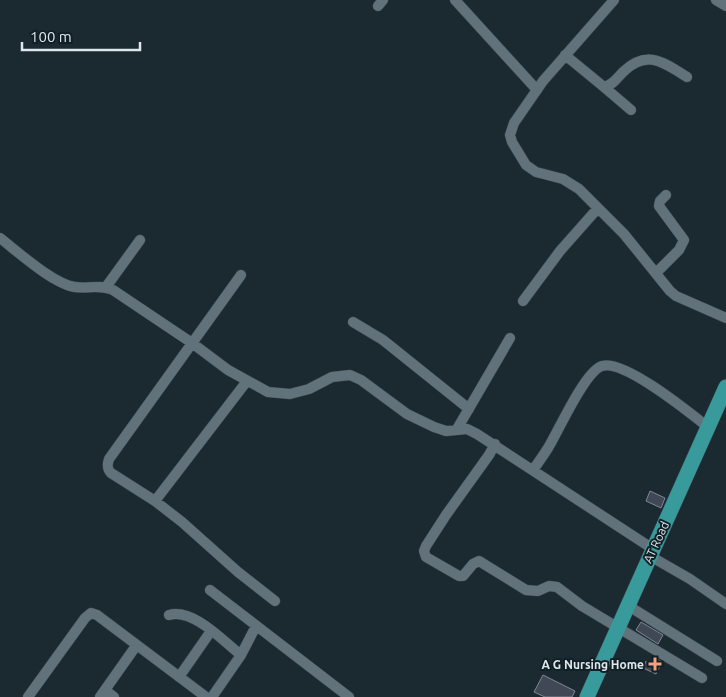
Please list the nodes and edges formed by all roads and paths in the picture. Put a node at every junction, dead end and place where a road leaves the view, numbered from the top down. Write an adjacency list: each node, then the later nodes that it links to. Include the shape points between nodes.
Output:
1 (614, 0): 5 (street)
2 (716, 0): 4 (street)
3 (460, 2): 8 (street)
4 (726, 6)
5 (565, 55): 7 (street); 8 (street)
6 (686, 77): 7 (street, via 657,60 643,59)
7 (604, 87): 9 (street)
8 (537, 90): 11 (street, via 514,123 510,135 512,142 526,165 536,172 571,184)
9 (631, 110)
10 (666, 196): 14 (street, via 659,206 684,240 680,250)
11 (598, 208): 14 (street); 17 (street, via 560,251)
12 (0, 238): 16 (street, via 67,284)
13 (140, 240): 16 (street)
14 (656, 273): 18 (street, via 676,296)
15 (241, 275): 21 (street)
16 (106, 287): 21 (street)
17 (523, 301)
18 (726, 318)
19 (353, 322): 25 (street, via 384,340)
20 (510, 338): 25 (street)
21 (192, 343): 22 (street); 30 (street, via 108,465 111,473)
22 (247, 381): 27 (street, via 268,392 290,394 332,377 350,375 407,414 446,431); 30 (street)
23 (726, 387): 24 (highway, AT Road)
24 (722, 407): 26 (highway, AT Road)
25 (469, 409): 27 (street)
26 (709, 428): 29 (street, via 628,371 601,366 580,390); 31 (highway, AT Road)
27 (457, 429): 28 (street, via 467,429)
28 (494, 444): 29 (street); 38 (street, via 426,546 426,557 459,576 479,560 529,591 557,587 582,606)
29 (533, 470): 31 (street)
30 (155, 501): 33 (street)
31 (652, 552): 34 (street); 35 (highway, AT Road)
32 (210, 590): 37 (street)
33 (275, 601)
34 (726, 604)
35 (627, 605): 38 (highway, AT Road); 42 (street)
36 (169, 615): 39 (street, via 189,616)
37 (256, 626): 41 (street); 50 (street)
38 (618, 626): 44 (street); 51 (highway, AT Road)
39 (211, 631): 41 (street); 43 (street)
40 (136, 646): 43 (street); 45 (street); 46 (street, via 94,614 88,614)
41 (241, 655): 49 (street)
42 (717, 661)
43 (179, 677): 48 (street)
44 (702, 678)
45 (103, 694): 47 (street)
46 (28, 697)
47 (114, 697)
48 (206, 697)
49 (212, 697)
50 (349, 697)
51 (587, 697)

